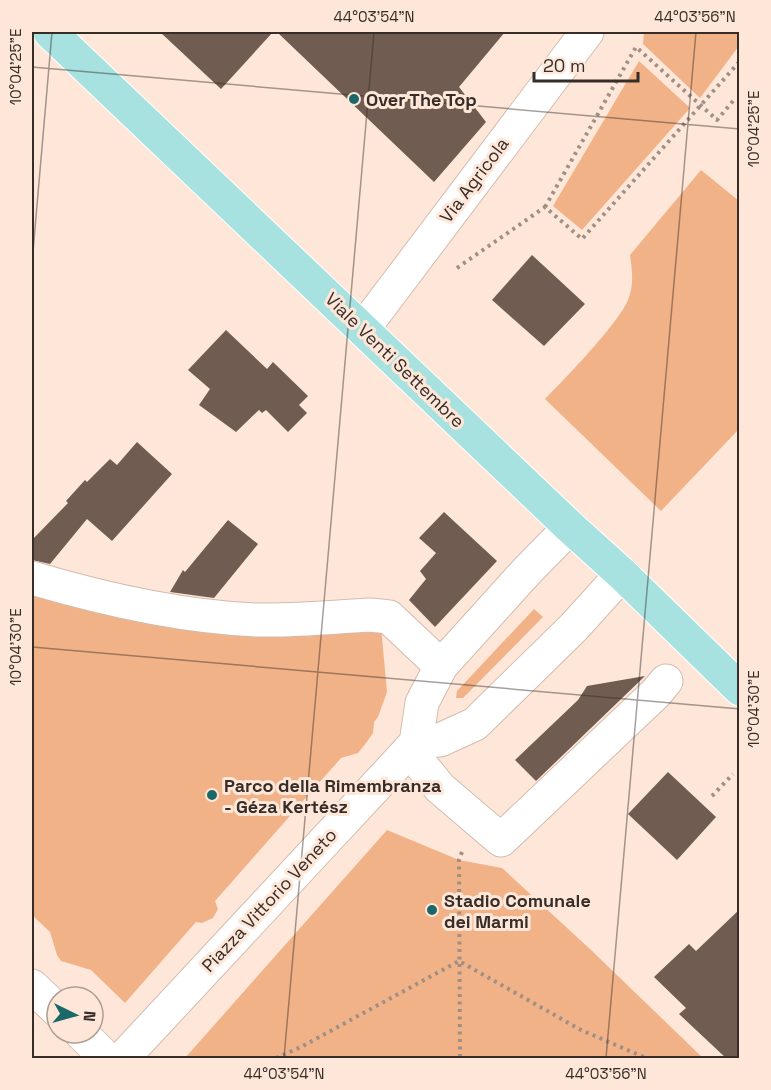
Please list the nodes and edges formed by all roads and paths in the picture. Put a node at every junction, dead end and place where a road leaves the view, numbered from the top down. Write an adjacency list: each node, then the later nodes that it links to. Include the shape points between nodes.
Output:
1 (50, 32): 8 (main road, Viale Venti Settembre)
2 (587, 32): 8 (street, Via Agricola)
3 (740, 61): 5 (path)
4 (733, 101): 5 (path, via 717,120)
5 (701, 106): 6 (path, via 582,240); 6 (path, via 636,47)
6 (545, 207): 7 (path)
7 (457, 268)
8 (363, 329): 9 (main road, Viale Venti Settembre)
9 (570, 527): 10 (main road, Viale Venti Settembre); 12 (street)
10 (622, 574): 14 (main road, Viale Venti Settembre); 15 (street, via 475,724 440,740)
11 (32, 578): 12 (street, via 72,590 198,614 257,620 389,617)
12 (441, 666): 15 (street, via 422,704)
13 (666, 681): 18 (street, via 509,848)
14 (740, 688)
15 (412, 746): 18 (street, via 440,788); 25 (street, Piazza Vittorio Veneto)
16 (733, 774): 17 (path)
17 (712, 796)
18 (474, 817): 19 (path, via 459,860)
19 (459, 961): 23 (path); 26 (path); 27 (path, via 581,1029)
20 (32, 986): 21 (street)
21 (45, 998)
22 (93, 1045): 24 (street)
23 (460, 1057)
24 (106, 1059)
25 (123, 1059)
26 (276, 1059)
27 (646, 1059)

